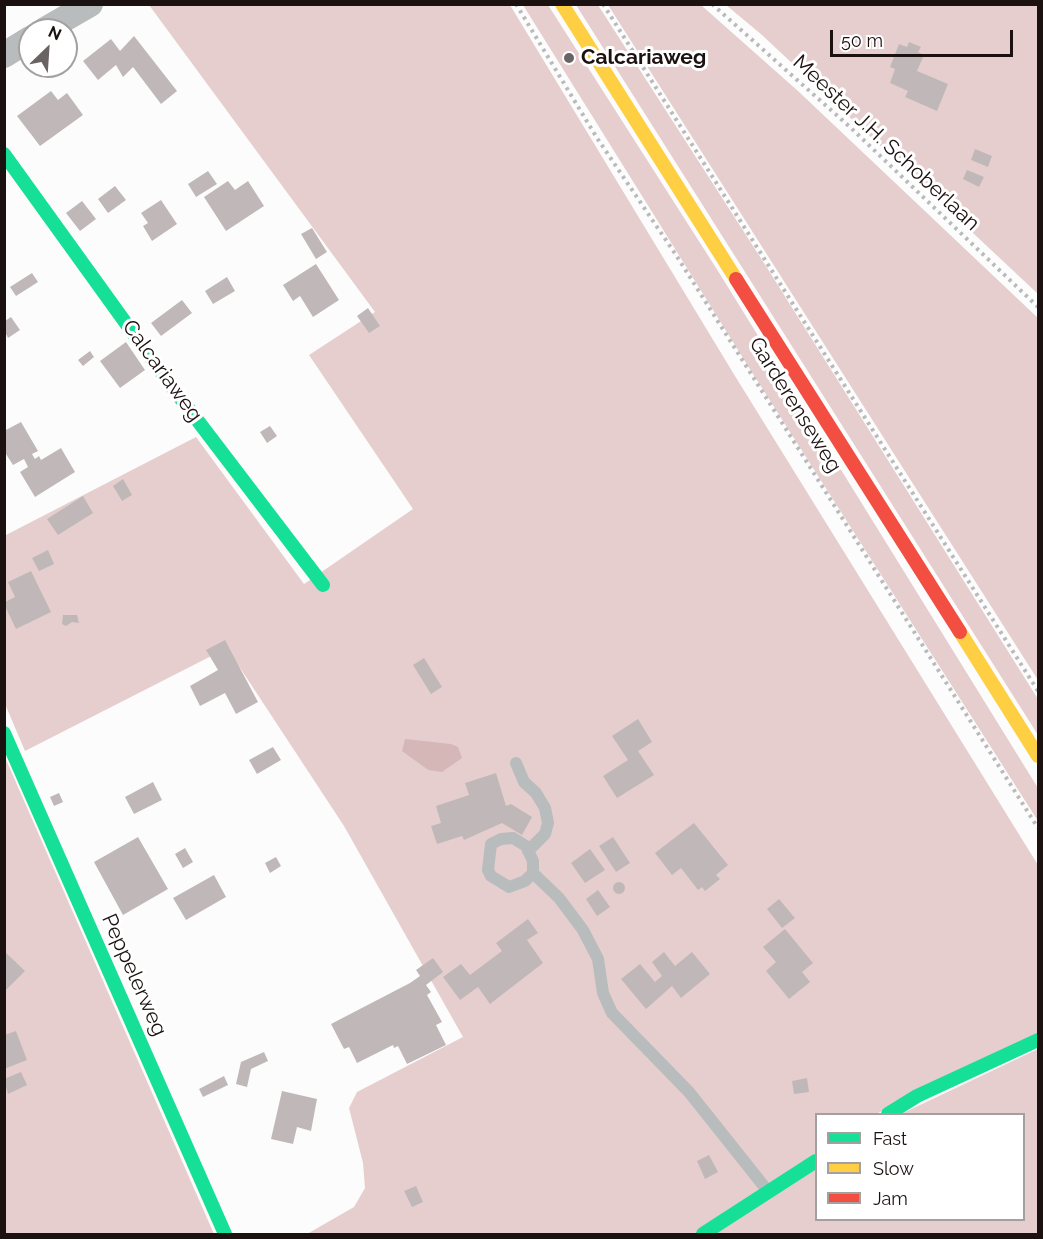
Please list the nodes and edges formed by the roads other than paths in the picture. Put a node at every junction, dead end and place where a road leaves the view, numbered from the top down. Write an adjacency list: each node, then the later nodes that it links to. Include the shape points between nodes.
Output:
1 (90, 4): 3 (street)
2 (562, 4): 9 (street, Garderenseweg)
3 (66, 18)
4 (18, 46): 5 (street)
5 (4, 55)
6 (4, 154): 7 (street, Calcariaweg)
7 (323, 585)
8 (4, 733): 17 (street, Peppelerweg)
9 (1038, 756)
10 (516, 763): 11 (lane, via 524,782 536,792 545,808 548,823 545,834)
11 (528, 851): 12 (lane, via 533,861); 12 (lane, via 513,838 501,839 491,844 488,870 509,887 525,881)
12 (532, 873): 16 (lane, via 559,898 583,930 598,959 603,993 612,1013 689,1092)
13 (1038, 1040): 14 (street, via 917,1096)
14 (890, 1113)
15 (815, 1162): 16 (street)
16 (769, 1192): 18 (street)
17 (225, 1234)
18 (703, 1234)

